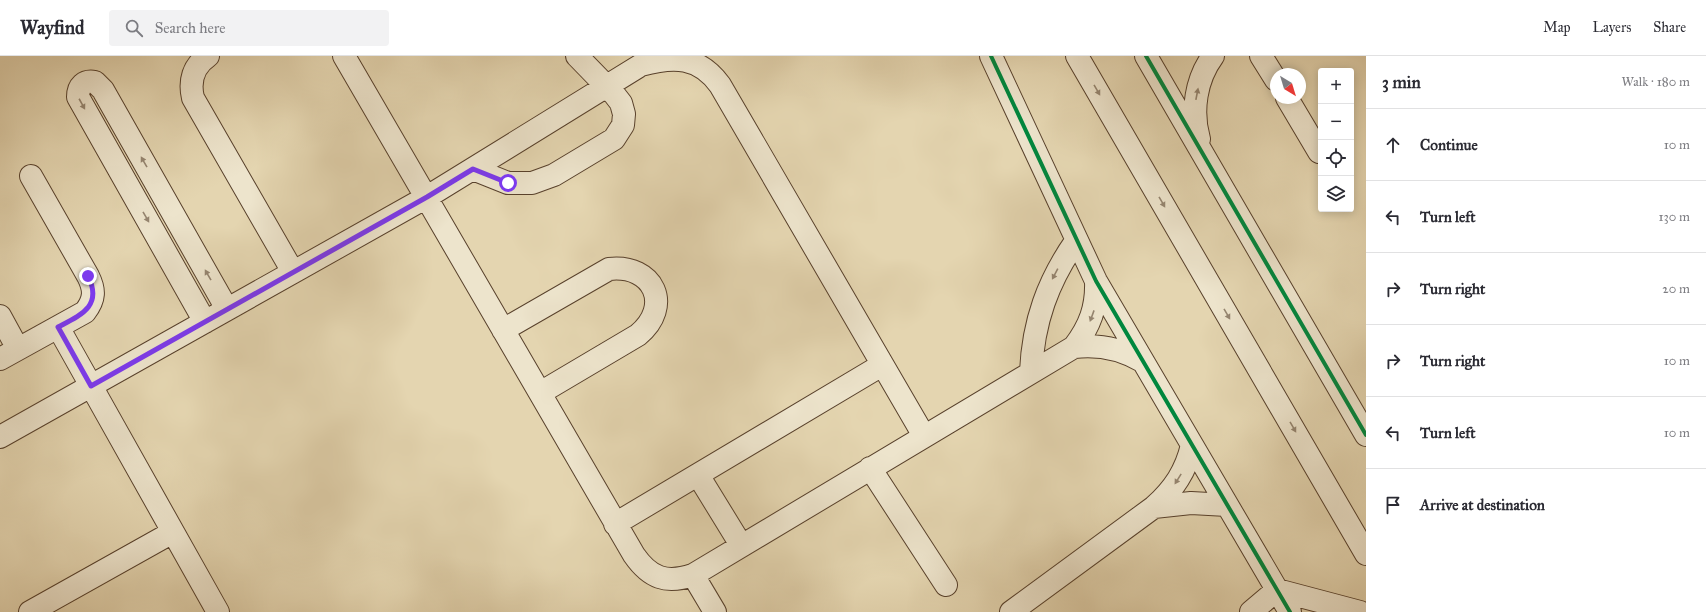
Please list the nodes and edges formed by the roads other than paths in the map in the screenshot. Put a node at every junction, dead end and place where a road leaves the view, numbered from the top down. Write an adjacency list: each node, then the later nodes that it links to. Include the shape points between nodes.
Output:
1 (208, 56): 18 (street, via 196,68 192,78 193,98)
2 (344, 56): 16 (street)
3 (577, 56): 10 (street)
4 (991, 56): 17 (street)
5 (1077, 56): 43 (street, one-way to 43)
6 (1146, 56): 13 (street)
7 (1213, 56): 13 (street, one-way to 7, via 1198,133 1195,108 1200,82)
8 (1261, 56): 9 (street)
9 (1270, 70)
10 (606, 85): 14 (street); 14 (street, via 621,103 624,114 620,132 607,143 554,175 532,183 508,183); 28 (street, via 655,58 670,56 685,58 711,73)
11 (1290, 104): 12 (street)
12 (1318, 152)
13 (1206, 159): 32 (street)
14 (473, 169): 16 (street)
15 (31, 176): 23 (street, via 93,284 94,294 86,312)
16 (427, 197): 18 (street); 24 (street)
17 (1076, 241): 19 (street); 29 (street, one-way to 29, via 1054,275 1046,293 1035,332)
18 (294, 272): 20 (street)
19 (1096, 281): 25 (street, one-way to 25, via 1094,309 1086,329); 27 (street)
20 (227, 309): 22 (street); 22 (street, one-way to 22, via 103,90 95,82 84,82 80,86 78,97)
21 (0, 316): 26 (street)
22 (205, 322): 30 (street)
23 (58, 327): 26 (street); 30 (street)
24 (504, 330): 31 (street); 31 (street, via 609,269 622,267 635,270 646,278 653,289 656,302 654,315 648,327)
25 (1074, 347): 27 (street, via 1102,346 1130,354); 29 (street)
26 (9, 354)
27 (1142, 361): 35 (street)
28 (882, 365): 33 (street); 37 (street)
29 (1031, 372): 33 (street)
30 (91, 386): 34 (street); 41 (street)
31 (540, 393): 40 (street)
32 (1366, 435)
33 (924, 436): 36 (street)
34 (0, 437)
35 (1192, 445): 38 (street); 39 (street, one-way to 39, via 1188,463 1179,479)
36 (870, 468): 42 (street); 45 (street)
37 (698, 475): 40 (street); 42 (street)
38 (1228, 505): 39 (street, via 1191,503); 46 (street)
39 (1154, 507): 50 (street)
40 (615, 524): 44 (street, via 642,566 653,575 681,579)
41 (173, 532): 47 (street); 48 (street)
42 (741, 545): 44 (street)
43 (1366, 554)
44 (693, 575): 49 (street)
45 (946, 585)
46 (1277, 590): 51 (street); 52 (street); 53 (street)
47 (30, 612)
48 (218, 612)
49 (715, 612)
50 (1011, 612)
51 (1251, 612)
52 (1290, 612)
53 (1360, 612)

